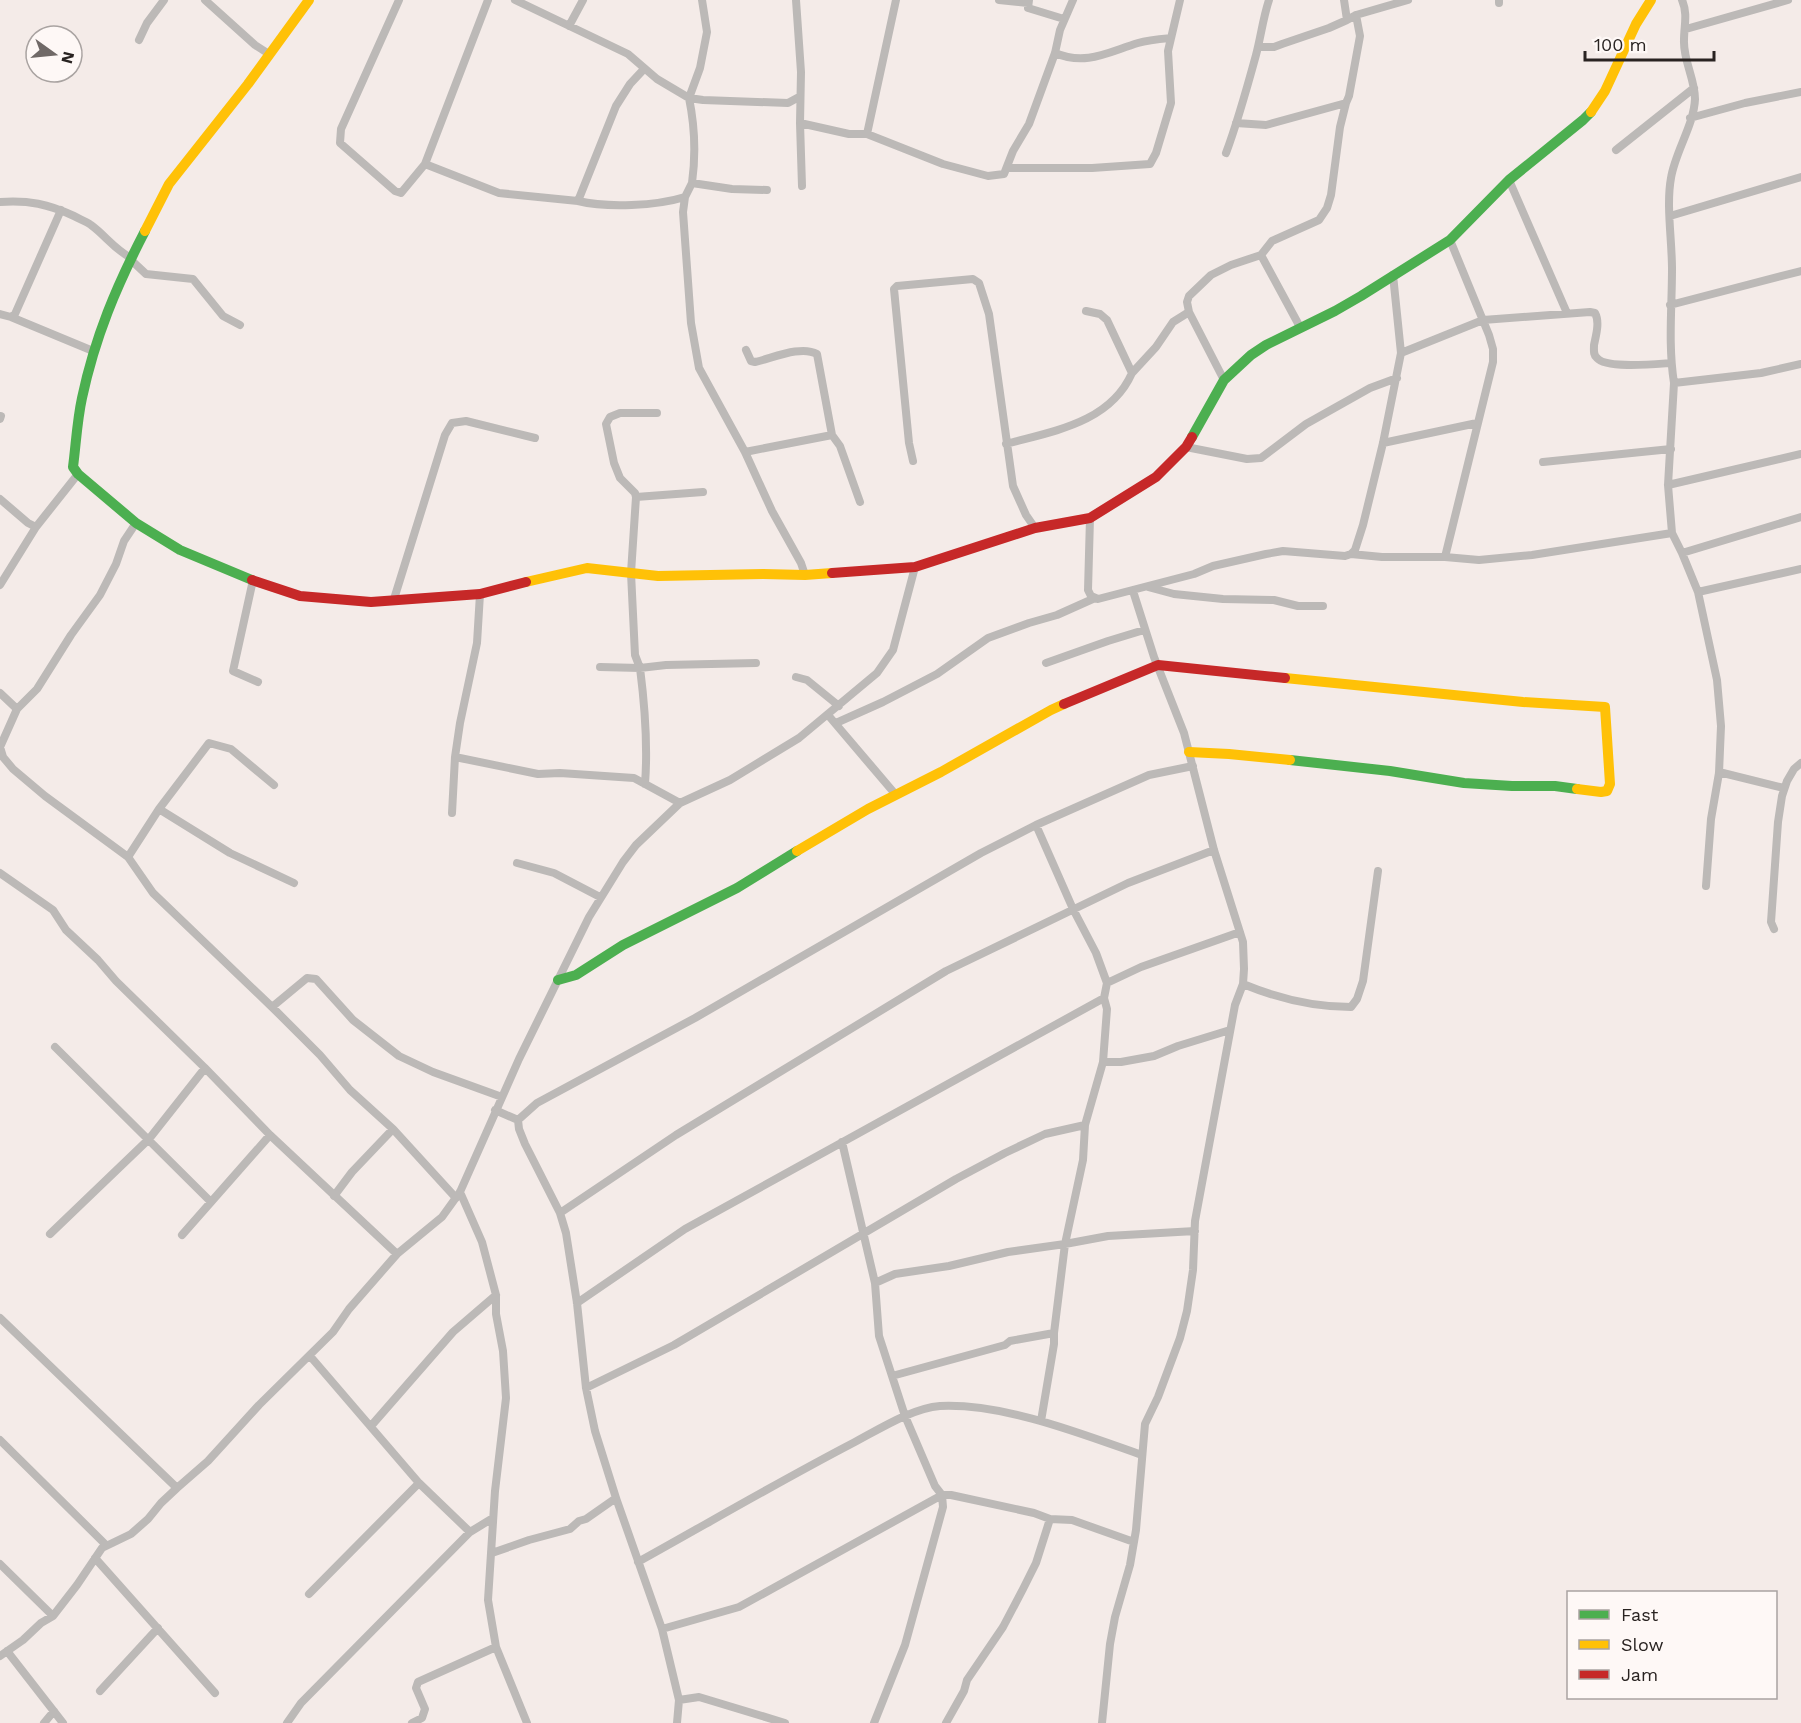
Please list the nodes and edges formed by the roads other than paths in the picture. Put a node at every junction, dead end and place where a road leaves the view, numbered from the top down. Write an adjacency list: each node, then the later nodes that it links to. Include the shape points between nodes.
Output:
1 (164, 0): 27 (street)
2 (205, 0): 30 (street)
3 (309, 0): 30 (street)
4 (399, 0): 43 (street, via 341,129 339,143 399,193)
5 (488, 0): 43 (street)
6 (514, 0): 24 (street)
7 (582, 0): 24 (street)
8 (702, 0): 35 (street, via 707,32)
9 (796, 0): 34 (street)
10 (896, 0): 40 (street)
11 (999, 0): 20 (street)
12 (1073, 0): 22 (street)
13 (1180, 0): 26 (street)
14 (1269, 0): 28 (street)
15 (1344, 0): 23 (street)
16 (1408, 0): 21 (street)
17 (1651, 0): 46 (street, via 1595,107)
18 (1682, 0): 25 (street)
19 (1788, 0): 25 (street)
20 (1028, 2): 22 (street, via 1028,8)
21 (1356, 15): 23 (street); 36 (street, via 1359,45)
22 (1064, 19): 29 (street)
23 (1347, 20): 28 (street, via 1282,44)
24 (569, 26): 31 (street, via 628,54)
25 (1686, 29): 32 (street, via 1683,42)
26 (1171, 38): 29 (street, via 1078,59); 44 (street, via 1171,103 1150,164)
27 (139, 40)
28 (1257, 47): 39 (street)
29 (1055, 53): 44 (street, via 1029,124)
30 (269, 54): 57 (street, via 170,184)
31 (644, 69): 35 (street); 51 (street, via 616,106)
32 (1694, 88): 37 (street); 41 (street)
33 (1801, 92): 37 (street)
34 (799, 97): 35 (street, via 788,103); 38 (street)
35 (689, 98): 47 (street, via 694,124)
36 (1346, 103): 39 (street, via 1266,125); 56 (street, via 1327,208 1319,220 1272,241)
37 (1690, 118): 54 (street, via 1671,178)
38 (800, 123): 40 (street); 48 (street)
39 (1236, 123): 42 (street)
40 (867, 134): 44 (street, via 942,164 988,176 1005,174)
41 (1616, 150)
42 (1226, 153)
43 (425, 164): 51 (street, via 499,193)
44 (1007, 168)
45 (1801, 177): 54 (street)
46 (1509, 180): 55 (street); 63 (street)
47 (692, 183): 49 (street); 50 (street)
48 (802, 186)
49 (767, 190)
50 (685, 197): 51 (street, via 640,204); 86 (street, via 691,323 699,368)
51 (578, 201)
52 (0, 202): 53 (street, via 29,201)
53 (61, 210): 57 (street, via 89,223); 65 (street, via 19,307)
54 (1670, 216): 60 (street)
55 (1449, 240): 59 (street); 66 (street)
56 (1261, 255): 62 (street, via 1210,275 1189,296); 68 (street)
57 (131, 259): 67 (street, via 146,273 193,279 223,316); 70 (street)
58 (1801, 271): 60 (street)
59 (1393, 275): 68 (street, via 1335,311); 71 (street)
60 (1670, 305): 72 (street)
61 (1086, 311): 74 (street, via 1107,320)
62 (1189, 312): 74 (street, via 1173,322); 76 (street)
63 (1567, 313): 66 (street); 72 (street, via 1595,313 1598,318 1593,352 1600,361)
64 (0, 314): 65 (street)
65 (11, 317): 70 (street)
66 (1483, 320): 71 (street); 79 (street, via 1493,349 1493,362)
67 (240, 325)
68 (1300, 327): 76 (street, via 1251,355)
69 (746, 350): 80 (street, via 755,362 802,350 817,354)
70 (93, 351): 90 (street, via 77,430 73,467)
71 (1401, 353): 75 (street)
72 (1671, 363): 77 (street)
73 (1801, 364): 77 (street)
74 (1132, 373): 83 (street, via 1126,387 1104,408 1073,426)
75 (1397, 378): 82 (street); 84 (street, via 1370,388 1306,424 1261,458 1247,459)
76 (1224, 380): 84 (street)
77 (1674, 383): 85 (street)
78 (657, 413): 93 (street, via 620,413 610,417 606,424 614,463)
79 (1477, 423): 82 (street); 104 (street)
80 (832, 435): 86 (street); 95 (street, via 840,446)
81 (535, 438): 116 (street, via 466,421 452,423)
82 (1383, 442): 103 (street, via 1363,525)
83 (1006, 444): 88 (street, via 989,314 979,283 965,279 897,285 893,294); 100 (street, via 1013,486)
84 (1186, 447): 97 (street, via 1156,477)
85 (1671, 449): 89 (street); 91 (street)
86 (745, 452): 108 (street)
87 (1801, 454): 91 (street)
88 (913, 461)
89 (1544, 462)
90 (78, 474): 98 (street); 99 (street)
91 (1668, 485): 101 (street)
92 (703, 492): 93 (street)
93 (636, 497): 107 (street)
94 (0, 499): 99 (street)
95 (860, 502)
96 (1801, 517): 102 (street)
97 (1090, 518): 100 (street); 115 (street, via 1088,590)
98 (136, 523): 109 (street, via 180,550); 128 (street, via 100,596 37,689)
99 (36, 527): 110 (street)
100 (1035, 528): 105 (street)
101 (1671, 533): 102 (street); 104 (street, via 1532,555 1479,560)
102 (1682, 553): 113 (street)
103 (1351, 555): 104 (street); 111 (street, via 1283,551 1213,566)
104 (1445, 558)
105 (915, 567): 108 (street); 127 (street, via 893,650 877,673)
106 (1801, 569): 113 (street)
107 (631, 573): 108 (street); 114 (street, via 587,568); 123 (street, via 635,655)
108 (805, 575)
109 (253, 580): 116 (street, via 300,596 371,602); 125 (street, via 233,671)
110 (0, 585)
111 (1146, 587): 112 (street); 117 (street, via 1173,594)
112 (1133, 591): 115 (street); 118 (street)
113 (1698, 592): 135 (street, via 1717,680)
114 (480, 594): 116 (street); 132 (street, via 477,643)
115 (1095, 598): 130 (street, via 988,638 937,674)
116 (394, 599)
117 (1323, 606)
118 (1144, 630): 120 (street); 121 (street)
119 (756, 663): 123 (street)
120 (1046, 663)
121 (1158, 665): 131 (street); 131 (street, via 1605,707 1610,784 1607,791 1601,792 1555,786 1474,784 1390,771); 139 (street, via 1051,710)
122 (600, 667): 123 (street)
123 (640, 668): 136 (street, via 646,715)
124 (796, 676): 127 (street, via 807,680)
125 (258, 682)
126 (0, 693): 128 (street)
127 (839, 706): 129 (street)
128 (17, 709): 145 (street, via 0,747 3,757 45,796)
129 (828, 715): 130 (street); 140 (street, via 740,774)
130 (836, 723): 139 (street)
131 (1189, 752): 134 (street)
132 (455, 757): 136 (street, via 538,774 634,778); 142 (street)
133 (1801, 763): 138 (street)
134 (1193, 766): 143 (street, via 1149,775); 144 (street)
135 (1719, 772): 138 (street); 150 (street)
136 (645, 784): 140 (street)
137 (274, 785): 141 (street, via 231,749 209,743)
138 (1784, 788): 153 (street, via 1778,822 1771,922)
139 (896, 795): 155 (street, via 737,888 623,945 576,975)
140 (680, 803): 151 (street, via 636,845)
141 (159, 809): 145 (street); 149 (street, via 230,853)
142 (452, 813)
143 (1036, 825): 152 (street); 166 (street, via 537,1103)
144 (1214, 850): 152 (street); 154 (street)
145 (128, 857): 159 (street, via 153,893)
146 (518, 863): 151 (street, via 554,873)
147 (1378, 871): 157 (street, via 1363,981 1358,999 1351,1007 1288,999)
148 (0, 873): 163 (street, via 53,910 66,930)
149 (294, 883)
150 (1706, 886)
151 (600, 897): 155 (street)
152 (1073, 909): 156 (street); 175 (street, via 946,971 676,1135)
153 (1774, 929)
154 (1240, 932): 156 (street); 157 (street)
155 (558, 980): 164 (street)
156 (1107, 982): 158 (street)
157 (1243, 984): 160 (street)
158 (1104, 998): 162 (street, via 1107,1009); 171 (street)
159 (273, 1007): 164 (street, via 306,978 316,979 353,1020 399,1056); 168 (street, via 350,1090)
160 (1230, 1030): 162 (street, via 1154,1056); 176 (street)
161 (55, 1047): 170 (street)
162 (1103, 1062): 167 (street)
163 (205, 1068): 169 (street); 170 (street)
164 (502, 1097): 165 (street)
165 (495, 1110): 166 (street); 172 (street)
166 (518, 1120): 175 (street, via 525,1144)
167 (1085, 1125): 177 (street, via 1045,1134 1005,1153); 180 (street, via 1083,1160)
168 (393, 1129): 172 (street); 173 (street)
169 (270, 1135): 173 (street); 174 (street)
170 (149, 1139): 174 (street); 178 (street)
171 (842, 1142): 177 (street); 184 (street, via 685,1229)
172 (458, 1195): 181 (street, via 442,1216); 183 (street, via 482,1242)
173 (334, 1196): 181 (street)
174 (211, 1202): 179 (street)
175 (560, 1213): 184 (street)
176 (1195, 1231): 180 (street, via 1108,1236); 194 (street, via 1187,1311 1145,1424)
177 (865, 1233): 182 (street); 189 (street, via 674,1345)
178 (50, 1234)
179 (182, 1235)
180 (1065, 1244): 182 (street, via 896,1274); 186 (street)
181 (396, 1254): 187 (street)
182 (875, 1283): 188 (street, via 879,1336)
183 (496, 1295): 192 (street, via 453,1332); 199 (street, via 506,1398)
184 (577, 1303): 189 (street)
185 (0, 1318): 196 (street)
186 (1053, 1333): 188 (street, via 1010,1341); 191 (street)
187 (310, 1356): 192 (street); 196 (street)
188 (891, 1376): 190 (street)
189 (586, 1388): 198 (street)
190 (905, 1416): 191 (street, via 938,1406 968,1407); 197 (street); 206 (street)
191 (1041, 1421): 194 (street)
192 (370, 1426): 195 (street)
193 (0, 1440): 203 (street)
194 (1142, 1455): 202 (street)
195 (418, 1483): 201 (street); 208 (street)
196 (177, 1488): 203 (street, via 131,1533)
197 (942, 1495): 200 (street); 211 (street, via 739,1607); 225 (street, via 943,1507 905,1645)
198 (616, 1498): 204 (street, via 570,1530); 206 (street)
199 (493, 1518): 201 (street); 204 (street)
200 (1050, 1519): 202 (street, via 1072,1520); 226 (street, via 1023,1589 1003,1628 967,1680)
201 (470, 1532): 220 (street, via 301,1703)
202 (1134, 1542): 227 (street, via 1110,1644)
203 (106, 1545): 205 (street)
204 (492, 1553): 212 (street, via 489,1600)
205 (95, 1558): 209 (street); 210 (street)
206 (638, 1562): 211 (street)
207 (0, 1564): 209 (street)
208 (309, 1594)
209 (53, 1616): 213 (street)
210 (158, 1628): 214 (street); 215 (street)
211 (662, 1629): 216 (street)
212 (496, 1647): 221 (street, via 418,1682 416,1688 425,1709 422,1718); 222 (street)
213 (4, 1653): 217 (street)
214 (100, 1691)
215 (215, 1693)
216 (680, 1700): 223 (street); 224 (street, via 699,1697)
217 (54, 1711): 218 (street); 219 (street)
218 (44, 1723)
219 (63, 1723)
220 (287, 1723)
221 (412, 1723)
222 (527, 1723)
223 (677, 1723)
224 (785, 1723)
225 (874, 1723)
226 (946, 1723)
227 (1102, 1723)

